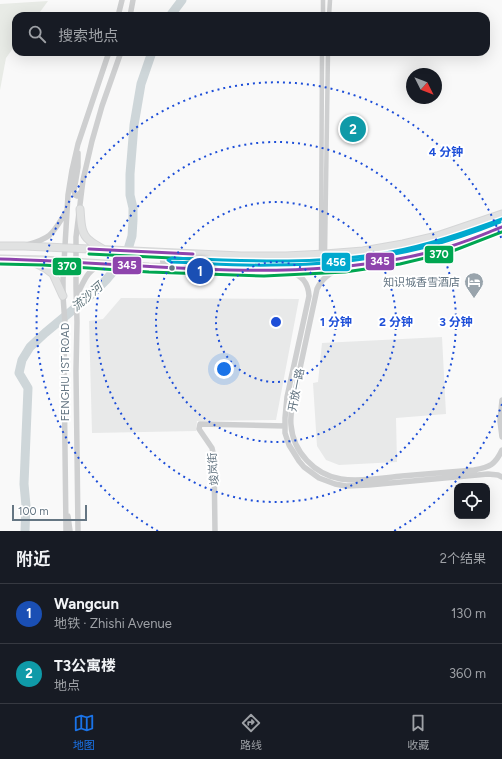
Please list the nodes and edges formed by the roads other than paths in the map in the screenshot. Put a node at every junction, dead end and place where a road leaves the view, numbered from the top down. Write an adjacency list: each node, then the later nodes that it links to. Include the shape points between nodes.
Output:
1 (122, 0): 5 (street)
2 (133, 0): 6 (street)
3 (323, 0): 7 (street)
4 (330, 0): 8 (street)
5 (119, 12)
6 (131, 12)
7 (323, 12)
8 (329, 12)
9 (108, 56): 13 (street, FENGHU 1ST ROAD)
10 (120, 56): 14 (street, FENGHU 1ST ROAD, via 92,141)
11 (322, 56): 25 (street)
12 (328, 56): 25 (street)
13 (78, 144): 14 (street, via 74,194 78,196); 16 (street, FENGHU 1ST ROAD)
14 (82, 190): 15 (street, FENGHU 1ST ROAD)
15 (80, 209): 22 (street, FENGHU 1ST ROAD); 23 (main road, via 85,236)
16 (67, 210): 20 (street, via 49,236); 21 (street, FENGHU 1ST ROAD)
17 (502, 214): 25 (main road, via 438,236 403,244)
18 (502, 227): 32 (main road, via 449,247 399,259)
19 (0, 246): 20 (main road)
20 (24, 246): 21 (main road)
21 (65, 248): 22 (main road); 28 (street, FENGHU 1ST ROAD)
22 (76, 248): 23 (main road); 29 (street, FENGHU 1ST ROAD)
23 (105, 249): 24 (main road)
24 (171, 253): 25 (main road, via 286,256); 31 (street, via 162,259 164,264)
25 (323, 254)
26 (0, 259): 27 (main road)
27 (27, 259): 28 (main road); 34 (main road, via 53,274)
28 (64, 261): 29 (main road); 34 (street, FENGHU 1ST ROAD)
29 (75, 262): 30 (main road); 35 (street, FENGHU 1ST ROAD)
30 (101, 264): 31 (main road); 35 (street, via 86,276)
31 (170, 267): 33 (main road)
32 (345, 267): 33 (main road); 39 (street, 开放一路, via 323,279 317,289 293,401 293,438 309,463 334,478 362,480 486,468 498,460)
33 (289, 270): 37 (street, 开放一路, via 304,280 309,296 287,397)
34 (63, 296): 41 (street, FENGHU 1ST ROAD)
35 (76, 298): 44 (street, FENGHU 1ST ROAD)
36 (502, 400): 38 (street)
37 (285, 426): 40 (street, 开放一路, via 289,445 299,461 311,473 335,484 355,486 488,474); 45 (street, 竣岚街, via 200,424 199,429 212,448 214,457)
38 (502, 437)
39 (502, 450)
40 (502, 476)
41 (65, 504): 42 (street, FENGHU 1ST ROAD); 43 (street)
42 (66, 531)
43 (70, 531)
44 (78, 531)
45 (216, 531)

